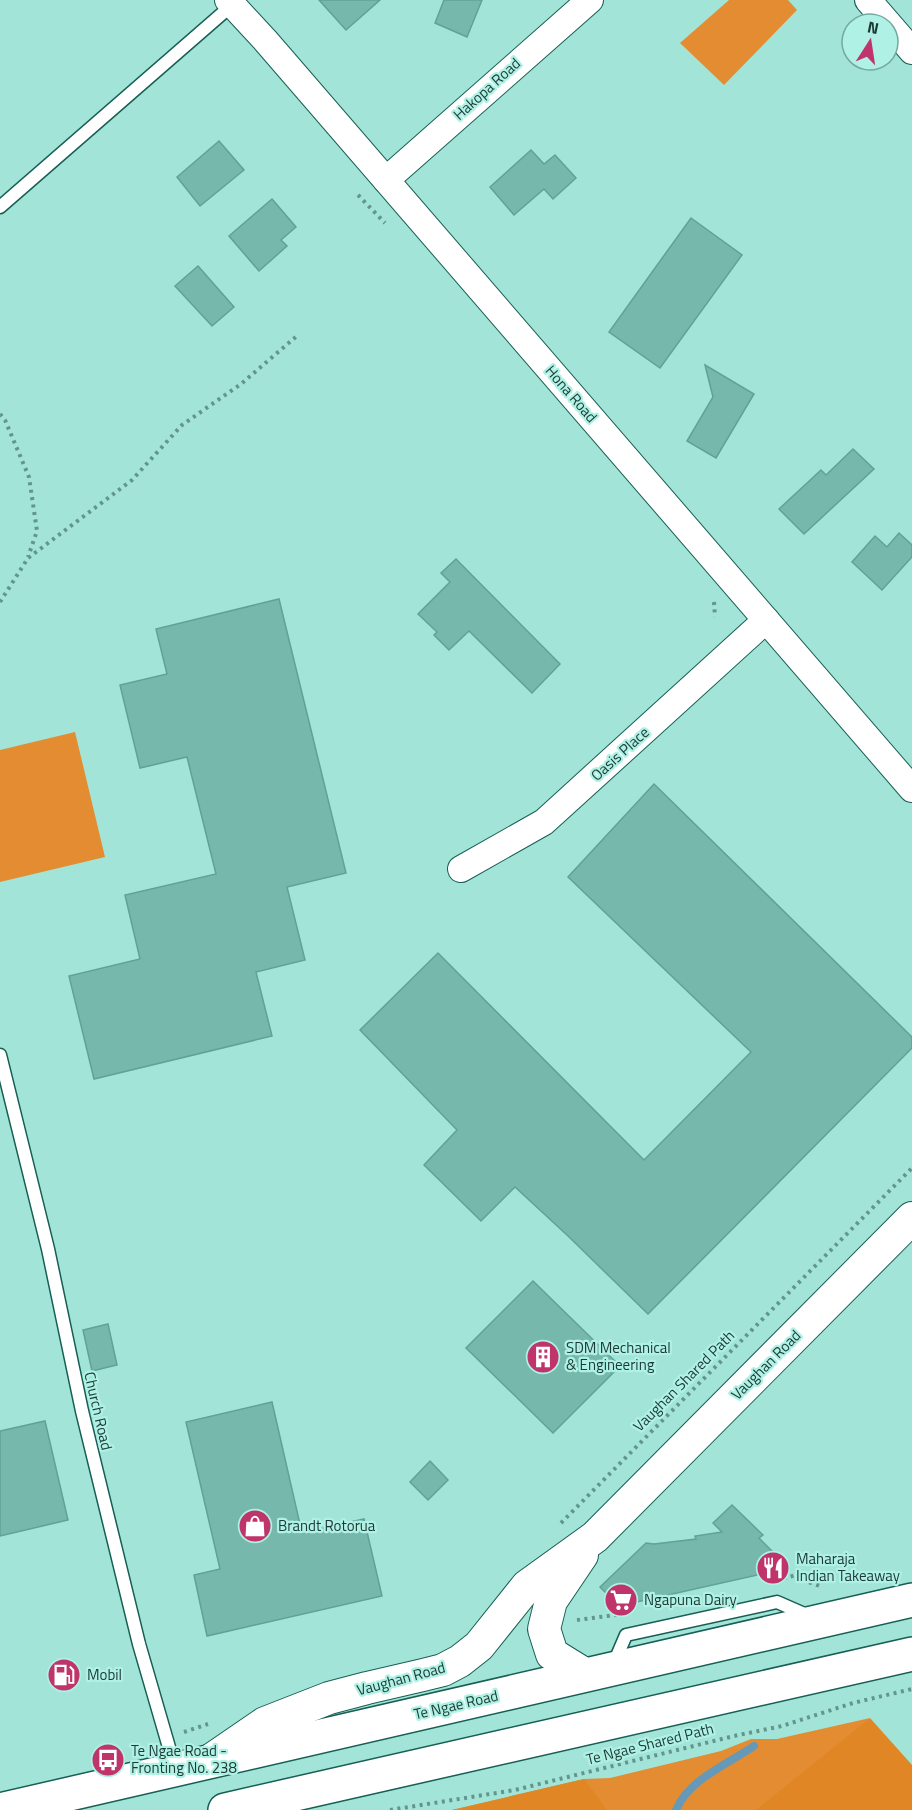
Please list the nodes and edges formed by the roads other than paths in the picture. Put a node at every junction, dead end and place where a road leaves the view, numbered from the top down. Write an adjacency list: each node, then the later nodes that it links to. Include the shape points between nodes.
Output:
1 (590, 0): 5 (street, Hakopa Road)
2 (868, 0): 4 (street)
3 (230, 3): 5 (street, Hona Road); 6 (lane)
4 (912, 51)
5 (386, 180): 7 (street, Hona Road)
6 (0, 207)
7 (766, 620): 8 (street, Hona Road); 9 (street, Oasis Place, via 544,822)
8 (912, 789)
9 (460, 869)
10 (0, 1055): 17 (lane, Church Road, via 101,1489 142,1655)
11 (912, 1218): 12 (street, Vaughan Road)
12 (595, 1536): 15 (street, Vaughan Road, via 551,1601 544,1629 552,1653); 16 (street, Vaughan Road, via 527,1586 479,1646 460,1661 443,1670 329,1698 265,1723)
13 (912, 1600): 15 (highway, Te Ngae Road)
14 (912, 1654): 19 (highway)
15 (598, 1673): 16 (highway, Te Ngae Road)
16 (210, 1761): 17 (highway, Te Ngae Road)
17 (176, 1770): 18 (highway, Te Ngae Road)
18 (0, 1810)
19 (225, 1810)

